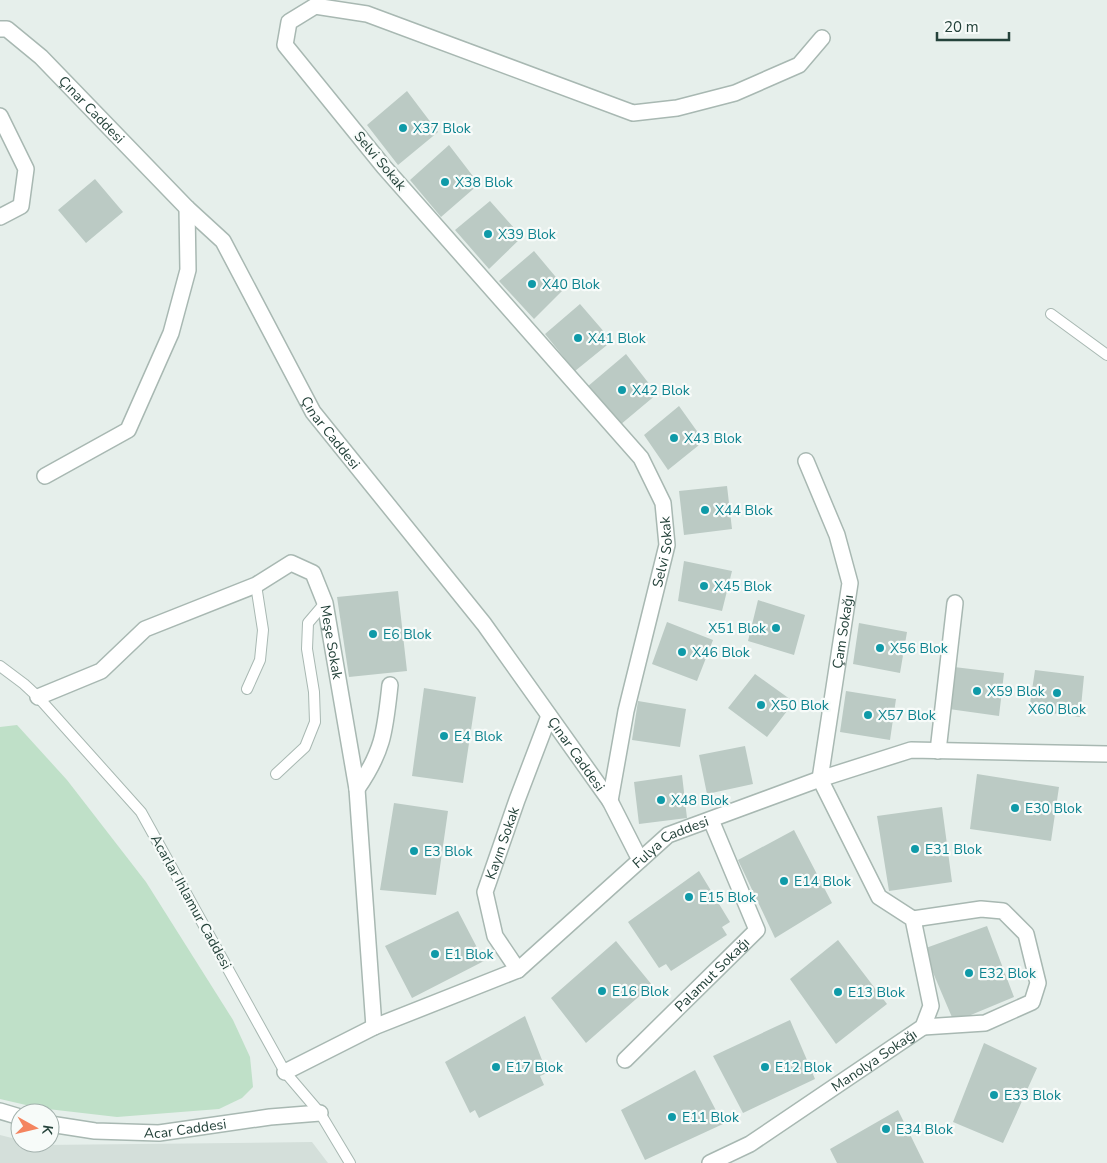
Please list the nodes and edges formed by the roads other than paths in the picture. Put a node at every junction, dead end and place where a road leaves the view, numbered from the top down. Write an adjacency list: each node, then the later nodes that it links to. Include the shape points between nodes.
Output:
1 (0, 29): 4 (street, Çınar Caddesi, via 7,29 40,57)
2 (822, 38): 23 (street, Selvi Sokak, via 799,65 736,93 677,108 633,113 367,14 315,6 290,22 285,45 384,167 641,458 663,503 667,545 626,711)
3 (0, 116): 5 (street, via 26,169 21,206)
4 (187, 208): 9 (street, via 188,270 171,333 128,430); 17 (street, Çınar Caddesi, via 222,241 313,412 484,624)
5 (0, 217)
6 (1052, 314): 7 (lane)
7 (1107, 354)
8 (806, 461): 21 (street, Çam Sokağı, via 837,535 850,583)
9 (45, 476)
10 (256, 585): 11 (street, Meşe Sokak, via 291,563 313,573); 15 (lane, via 263,630 260,660); 16 (street, Meşe Sokak, via 145,629 101,671)
11 (325, 603): 20 (lane, via 308,623 307,649 315,722 305,747); 22 (street, Meşe Sokak)
12 (956, 603): 18 (street)
13 (0, 666): 16 (lane, Acarlar Ihlamur Caddesi)
14 (390, 685): 22 (street, via 385,731 374,764)
15 (246, 689)
16 (38, 698): 31 (lane, Acarlar Ihlamur Caddesi, via 141,812)
17 (550, 716): 23 (street, Çınar Caddesi); 27 (street, Kayın Sokak, via 485,892 495,936)
18 (938, 751): 19 (street, Fulya Caddesi); 21 (street, Fulya Caddesi, via 911,750)
19 (1107, 754)
20 (276, 774)
21 (820, 779): 24 (street, Fulya Caddesi); 26 (street, via 879,898)
22 (357, 789): 28 (street, Meşe Sokak)
23 (610, 801): 25 (street, Çınar Caddesi)
24 (712, 820): 25 (street, Fulya Caddesi, via 668,835); 30 (street, Palamut Sokağı, via 757,930)
25 (640, 860): 27 (street, Fulya Caddesi)
26 (913, 919): 29 (street, Manolya Sokağı, via 931,1006); 29 (street, via 981,909 1003,911 1026,934 1038,983 1032,1002 985,1023)
27 (518, 970): 28 (street, Fulya Caddesi)
28 (374, 1027): 31 (street, Fulya Caddesi)
29 (923, 1027): 35 (street, Manolya Sokağı, via 750,1144)
30 (625, 1060)
31 (285, 1072): 32 (lane, Acarlar Ihlamur Caddesi)
32 (320, 1113): 33 (street, Acar Caddesi, via 158,1133 95,1131); 34 (lane, Acarlar Ihlamur Caddesi)
33 (60, 1126)
34 (350, 1163)
35 (710, 1163)

